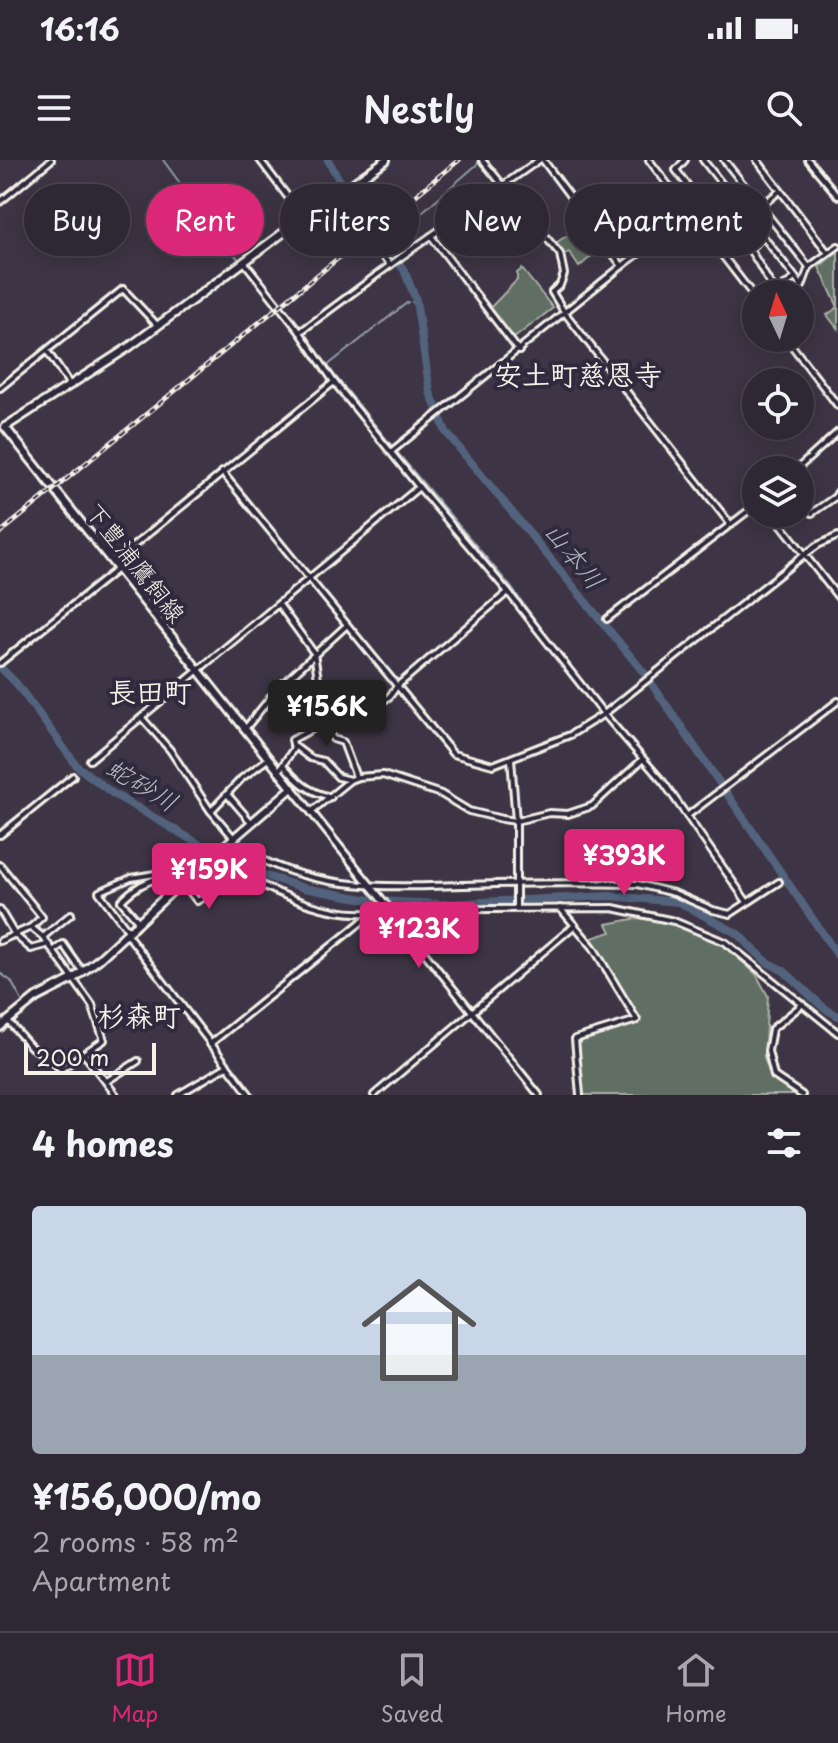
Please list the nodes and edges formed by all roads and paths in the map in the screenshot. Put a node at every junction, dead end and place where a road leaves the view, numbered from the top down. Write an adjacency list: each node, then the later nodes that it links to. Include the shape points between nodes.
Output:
1 (51, 160): 23 (street)
2 (260, 160): 19 (street)
3 (386, 160): 12 (main road, 下豊浦鷹飼線)
4 (483, 160): 13 (street)
5 (541, 160): 14 (street); 38 (street)
6 (649, 160): 15 (street)
7 (685, 160): 16 (street, via 676,170)
8 (703, 160): 17 (street)
9 (724, 160): 18 (street)
10 (757, 160): 20 (street)
11 (808, 160): 21 (street)
12 (354, 184)
13 (501, 184)
14 (507, 184)
15 (667, 184)
16 (686, 184)
17 (722, 184)
18 (742, 184)
19 (280, 186)
20 (781, 191): 22 (street); 31 (street)
21 (838, 196)
22 (771, 199)
23 (0, 202)
24 (771, 220): 39 (street)
25 (435, 233): 27 (street)
26 (280, 236): 36 (main road, 下豊浦鷹飼線)
27 (431, 236): 37 (street); 47 (street)
28 (549, 240): 43 (street, via 560,254 564,274 552,292)
29 (838, 246): 31 (street)
30 (771, 247): 40 (street)
31 (828, 253): 39 (street)
32 (384, 256): 37 (street)
33 (635, 256): 38 (street)
34 (722, 256): 42 (street)
35 (754, 256): 40 (street, via 776,292)
36 (245, 263): 44 (main road, 下豊浦鷹飼線); 45 (street)
37 (391, 265): 45 (street)
38 (622, 266): 43 (street)
39 (809, 267): 41 (street)
40 (795, 278)
41 (804, 280)
42 (742, 281)
43 (565, 313): 47 (street); 62 (street)
44 (158, 326): 46 (street, via 123,289); 50 (main road, 下豊浦鷹飼線)
45 (300, 332): 49 (street)
46 (47, 351): 50 (street); 51 (street)
47 (519, 351): 55 (street)
48 (797, 352): 52 (street)
49 (334, 382): 55 (street); 57 (street)
50 (71, 386): 53 (main road, 下豊浦鷹飼線)
51 (0, 388)
52 (838, 406)
53 (2, 426): 66 (main road, 下豊浦鷹飼線)
54 (838, 432): 56 (street)
55 (392, 451): 58 (street)
56 (811, 456)
57 (222, 472): 66 (street, via 132,547); 67 (street)
58 (419, 487): 67 (street); 68 (street)
59 (838, 492): 60 (street)
60 (814, 512)
61 (742, 516): 62 (street)
62 (731, 525): 71 (street)
63 (784, 528): 65 (street)
64 (838, 536): 65 (street)
65 (804, 555): 69 (street); 78 (street)
66 (117, 569): 74 (street); 75 (main road, 下豊浦鷹飼線)
67 (310, 578): 70 (street); 72 (street)
68 (508, 592): 76 (street); 78 (street)
69 (838, 597)
70 (279, 605): 73 (street); 75 (street)
71 (607, 619)
72 (347, 625): 73 (street); 76 (street)
73 (314, 653): 80 (street, via 320,692 317,713); 81 (street)
74 (0, 663)
75 (199, 671): 79 (street); 81 (main road, 下豊浦鷹飼線)
76 (397, 686): 80 (street, via 382,702); 83 (street, via 453,754 493,765)
77 (838, 701): 97 (street)
78 (604, 714): 83 (street, via 557,742); 86 (street)
79 (142, 718): 85 (street); 95 (street)
80 (323, 721): 82 (street, via 292,740); 89 (street, via 333,739 343,742)
81 (245, 729): 84 (main road, 下豊浦鷹飼線)
82 (293, 745): 87 (street); 90 (street)
83 (510, 758): 98 (street)
84 (268, 759): 87 (main road, 下豊浦鷹飼線); 93 (street)
85 (90, 760)
86 (642, 760): 97 (street); 98 (street, via 592,806)
87 (281, 768): 91 (main road, 下豊浦鷹飼線); 92 (street)
88 (73, 776): 100 (street)
89 (356, 777): 90 (street); 98 (street, via 395,777 469,811)
90 (350, 780): 94 (street)
91 (292, 788): 92 (street); 96 (street); 99 (main road)
92 (303, 788): 94 (street)
93 (227, 794): 95 (street); 99 (street)
94 (331, 797): 96 (street)
95 (211, 811): 101 (street)
96 (312, 811): 110 (street)
97 (687, 816): 112 (street)
98 (516, 821): 109 (street)
99 (251, 822): 101 (main road)
100 (0, 835)
101 (232, 839): 103 (main road); 110 (street, via 293,874)
102 (192, 850): 122 (street, via 155,874 99,892)
103 (209, 858): 105 (street); 107 (main road)
104 (0, 865): 121 (street, via 42,917)
105 (237, 873): 107 (street, via 198,901); 118 (street, via 304,903)
106 (205, 878): 107 (street)
107 (183, 881): 111 (main road)
108 (779, 882): 112 (street)
109 (516, 883): 110 (street); 112 (street, via 637,884 730,914); 113 (street)
110 (369, 887): 116 (street)
111 (171, 892): 119 (main road); 119 (street, via 159,878 127,895 121,901)
112 (747, 902)
113 (516, 908): 114 (street); 116 (street)
114 (560, 908): 120 (street); 130 (street, via 613,908 694,928 725,942)
115 (0, 910): 123 (street)
116 (390, 910): 118 (street); 131 (street)
117 (71, 914): 124 (street)
118 (371, 914): 135 (street)
119 (138, 922): 122 (main road)
120 (575, 925): 131 (street); 145 (street, via 637,1020 575,1039)
121 (31, 927): 123 (street); 124 (street)
122 (128, 933): 128 (main road); 135 (street)
123 (15, 935): 125 (street); 126 (street, via 31,949)
124 (43, 937): 126 (street)
125 (0, 940)
126 (47, 945): 127 (street)
127 (53, 951): 128 (street, via 63,944); 129 (street)
128 (82, 972): 129 (main road)
129 (73, 979): 132 (main road, via 36,998); 136 (street, via 92,1005 104,1040)
130 (803, 1004): 134 (street); 146 (street, via 772,1029 768,1051 774,1076)
131 (471, 1012): 143 (street); 144 (street)
132 (8, 1021): 133 (main road); 136 (street, via 61,1069)
133 (0, 1027)
134 (838, 1033)
135 (210, 1044): 138 (street)
136 (84, 1054): 139 (street)
137 (138, 1061): 139 (street)
138 (227, 1066): 141 (street); 142 (street)
139 (107, 1081): 140 (street)
140 (116, 1095)
141 (178, 1095)
142 (250, 1095)
143 (374, 1095)
144 (539, 1095)
145 (580, 1095)
146 (802, 1095)

